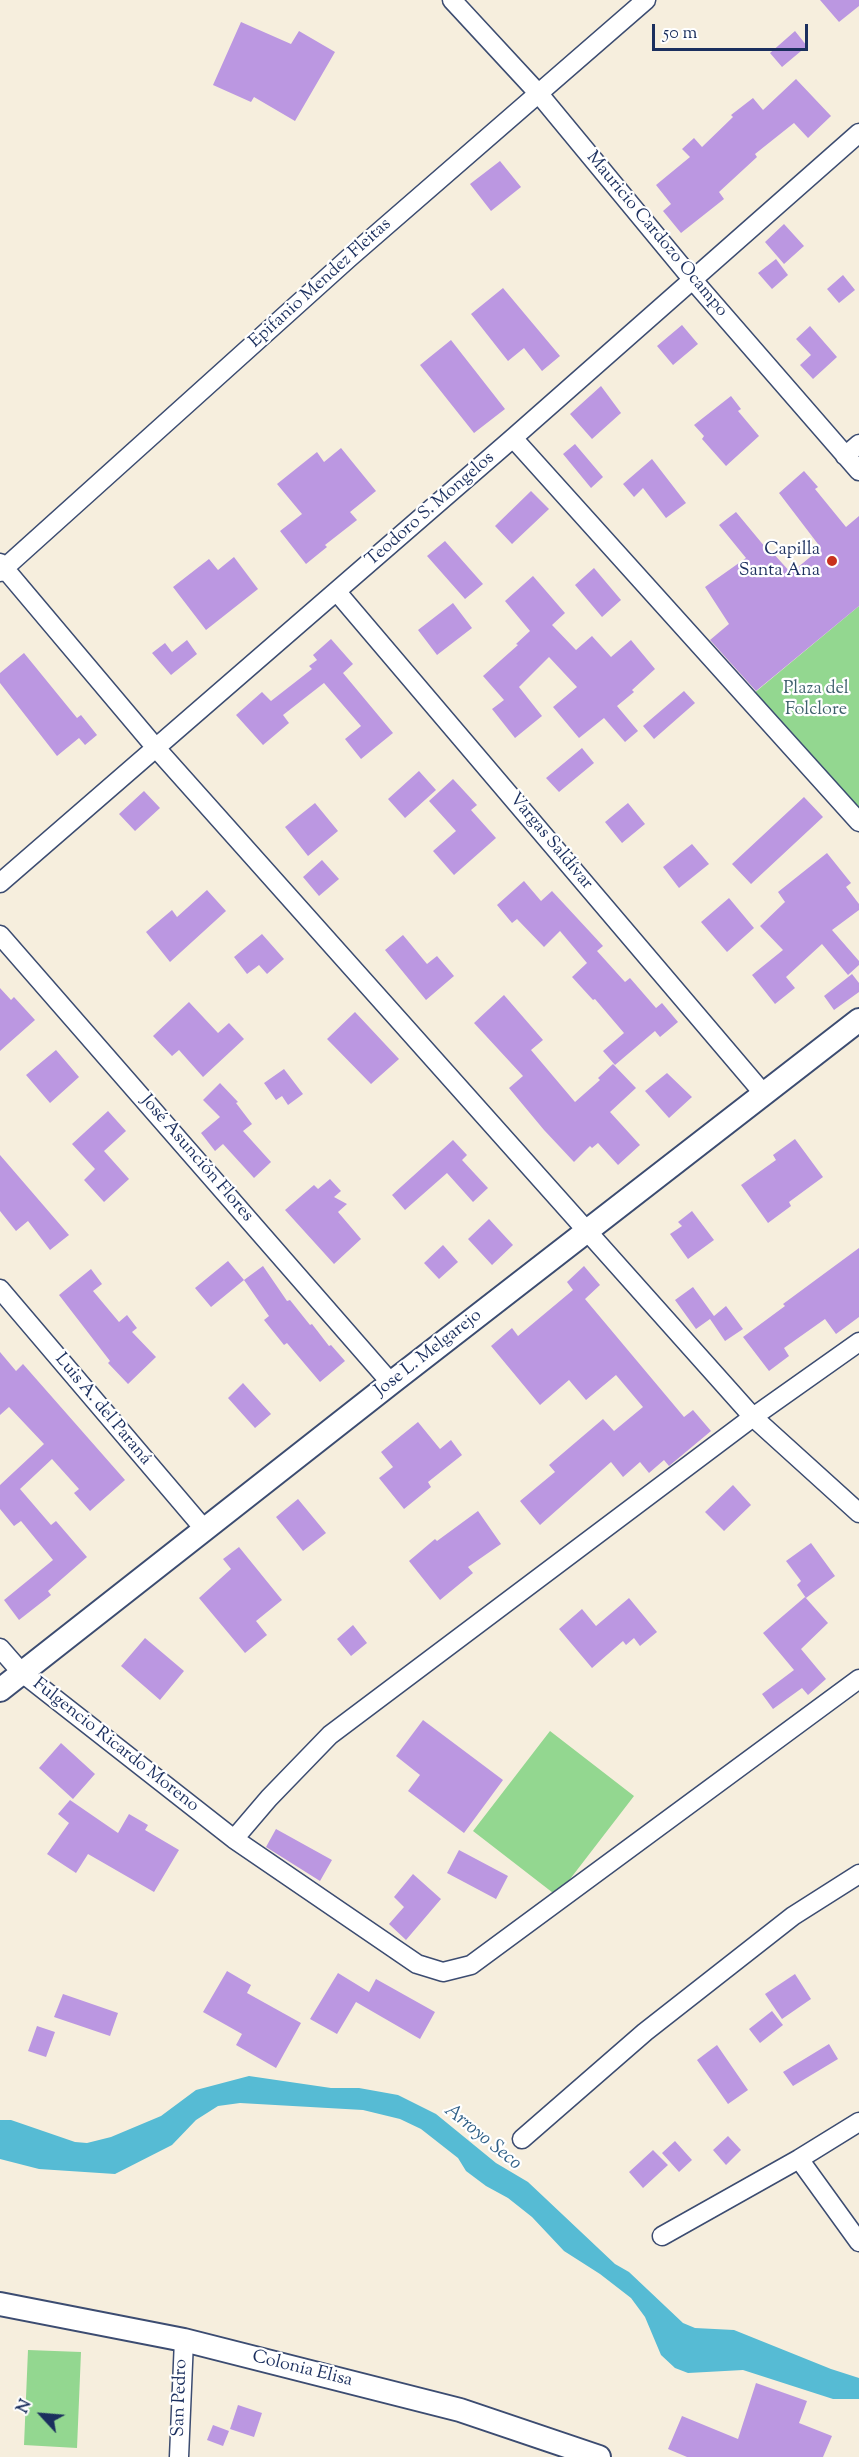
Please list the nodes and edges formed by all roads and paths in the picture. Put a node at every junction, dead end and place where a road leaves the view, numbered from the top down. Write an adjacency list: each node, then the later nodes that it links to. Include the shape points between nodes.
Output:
1 (452, 0): 3 (street, Mauricio Cardozo Ocampo)
2 (646, 0): 3 (street, Epifanio Mendez Fleitas)
3 (539, 94): 5 (street, Mauricio Cardozo Ocampo); 9 (street, Epifanio Mendez Fleitas)
4 (859, 133): 5 (street, Teodoro S. Mongelos)
5 (692, 279): 6 (street, Teodoro S. Mongelos); 7 (street, Mauricio Cardozo Ocampo)
6 (513, 438): 10 (street, Teodoro S. Mongelos); 12 (street)
7 (852, 450): 8 (street, Mauricio Cardozo Ocampo)
8 (859, 471)
9 (1, 568): 11 (street)
10 (337, 592): 11 (street, Teodoro S. Mongelos); 16 (street, Vargas Saldívar)
11 (156, 748): 13 (street, Teodoro S. Mongelos); 17 (street)
12 (859, 822)
13 (0, 883)
14 (0, 935): 20 (street, José Asunción Flores)
15 (859, 1020): 16 (street, Jose L. Melgarejo)
16 (763, 1093): 17 (street, Jose L. Melgarejo)
17 (587, 1231): 20 (street, Jose L. Melgarejo); 21 (street)
18 (0, 1289): 23 (street, Luis A. del Paraná)
19 (859, 1342): 21 (street)
20 (391, 1383): 23 (street, Jose L. Melgarejo)
21 (753, 1417): 22 (street); 28 (street, via 330,1735)
22 (859, 1513)
23 (205, 1530): 25 (street, Jose L. Melgarejo)
24 (0, 1648): 25 (street, Fulgencio Ricardo Moreno)
25 (21, 1672): 27 (street, Jose L. Melgarejo); 28 (street, Fulgencio Ricardo Moreno)
26 (859, 1679): 28 (street, Fulgencio Ricardo Moreno, via 471,1965 443,1972 417,1964)
27 (0, 1690)
28 (234, 1839)
29 (859, 1874): 31 (street, via 793,1916 645,2032)
30 (859, 2122): 32 (street)
31 (522, 2139)
32 (799, 2159): 33 (street); 34 (street)
33 (662, 2236)
34 (859, 2242)
35 (0, 2304): 36 (street, Colonia Elisa)
36 (184, 2340): 37 (street, San Pedro); 38 (street, Colonia Elisa, via 460,2410)
37 (179, 2457)
38 (599, 2457)

